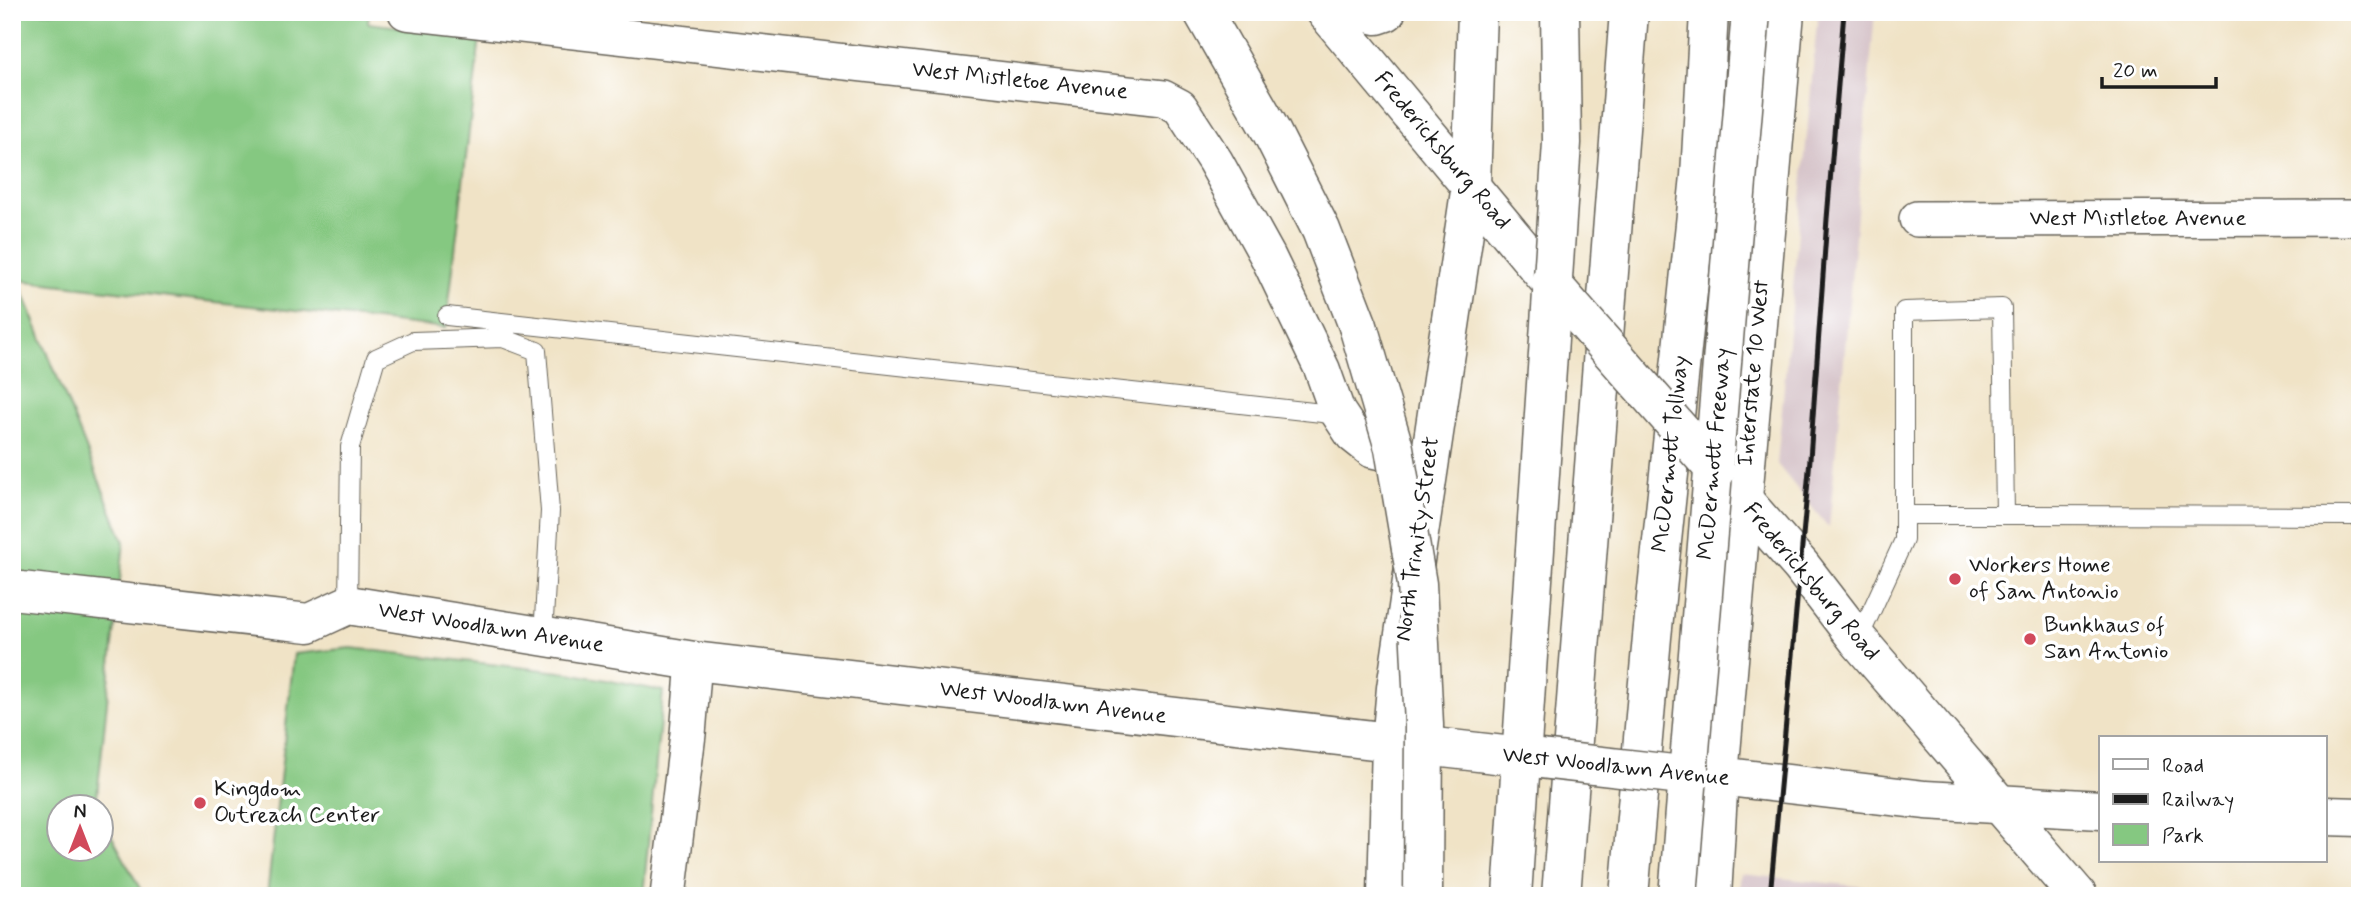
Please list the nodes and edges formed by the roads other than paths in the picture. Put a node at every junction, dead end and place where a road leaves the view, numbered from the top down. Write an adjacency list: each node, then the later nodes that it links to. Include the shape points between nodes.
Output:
1 (406, 12): 16 (street, West Mistletoe Avenue, via 1163,98 1180,107 1215,161 1268,257)
2 (1203, 12): 35 (main road, bridge, via 1315,218 1358,326 1394,449 1417,584 1424,725)
3 (1326, 12): 12 (main road, Fredericksburg Road)
4 (1365, 12): 5 (main road)
5 (1385, 12)
6 (1477, 12): 12 (main road)
7 (1560, 12): 36 (main road, bridge, via 1562,143)
8 (1629, 12): 37 (main road)
9 (1709, 12): 38 (main road, McDermott Tollway, via 1700,176)
10 (1751, 12): 39 (main road, McDermott Freeway, bridge)
11 (1784, 12): 18 (main road, Interstate 10 West)
12 (1471, 185): 17 (main road, North Trinity Street); 18 (main road, Fredericksburg Road, bridge, via 1550,282)
13 (2360, 218): 14 (street, West Mistletoe Avenue)
14 (1917, 219)
15 (447, 316): 16 (lane)
16 (1340, 415): 17 (street, West Mistletoe Avenue, via 1353,435 1372,450)
17 (1429, 462): 27 (main road, North Trinity Street)
18 (1744, 501): 25 (main road, Fredericksburg Road); 28 (main road, Interstate 10 West)
19 (2005, 514): 20 (lane); 20 (lane, via 2002,308 1904,311); 21 (lane)
20 (1905, 515): 25 (lane, via 1904,540)
21 (2360, 516)
22 (30, 592): 23 (main road, West Woodlawn Avenue, via 309,623)
23 (348, 605): 24 (main road, West Woodlawn Avenue); 24 (lane, via 350,447 376,358 413,341 503,338 537,351 550,511)
24 (543, 637): 26 (main road, West Woodlawn Avenue)
25 (1858, 640): 29 (main road, Fredericksburg Road)
26 (694, 661): 27 (main road, West Woodlawn Avenue); 33 (street)
27 (1391, 742): 28 (main road, West Woodlawn Avenue, bridge); 34 (main road, North Trinity Street)
28 (1705, 776): 29 (main road, West Woodlawn Avenue); 40 (main road, Interstate 10 West)
29 (1999, 804): 30 (main road, West Woodlawn Avenue); 41 (main road, Fredericksburg Road)
30 (2099, 810)
31 (2326, 816): 32 (main road)
32 (2360, 817)
33 (668, 896)
34 (1387, 896)
35 (1423, 896)
36 (1511, 896)
37 (1561, 896)
38 (1629, 896)
39 (1678, 896)
40 (1712, 896)
41 (2078, 896)

